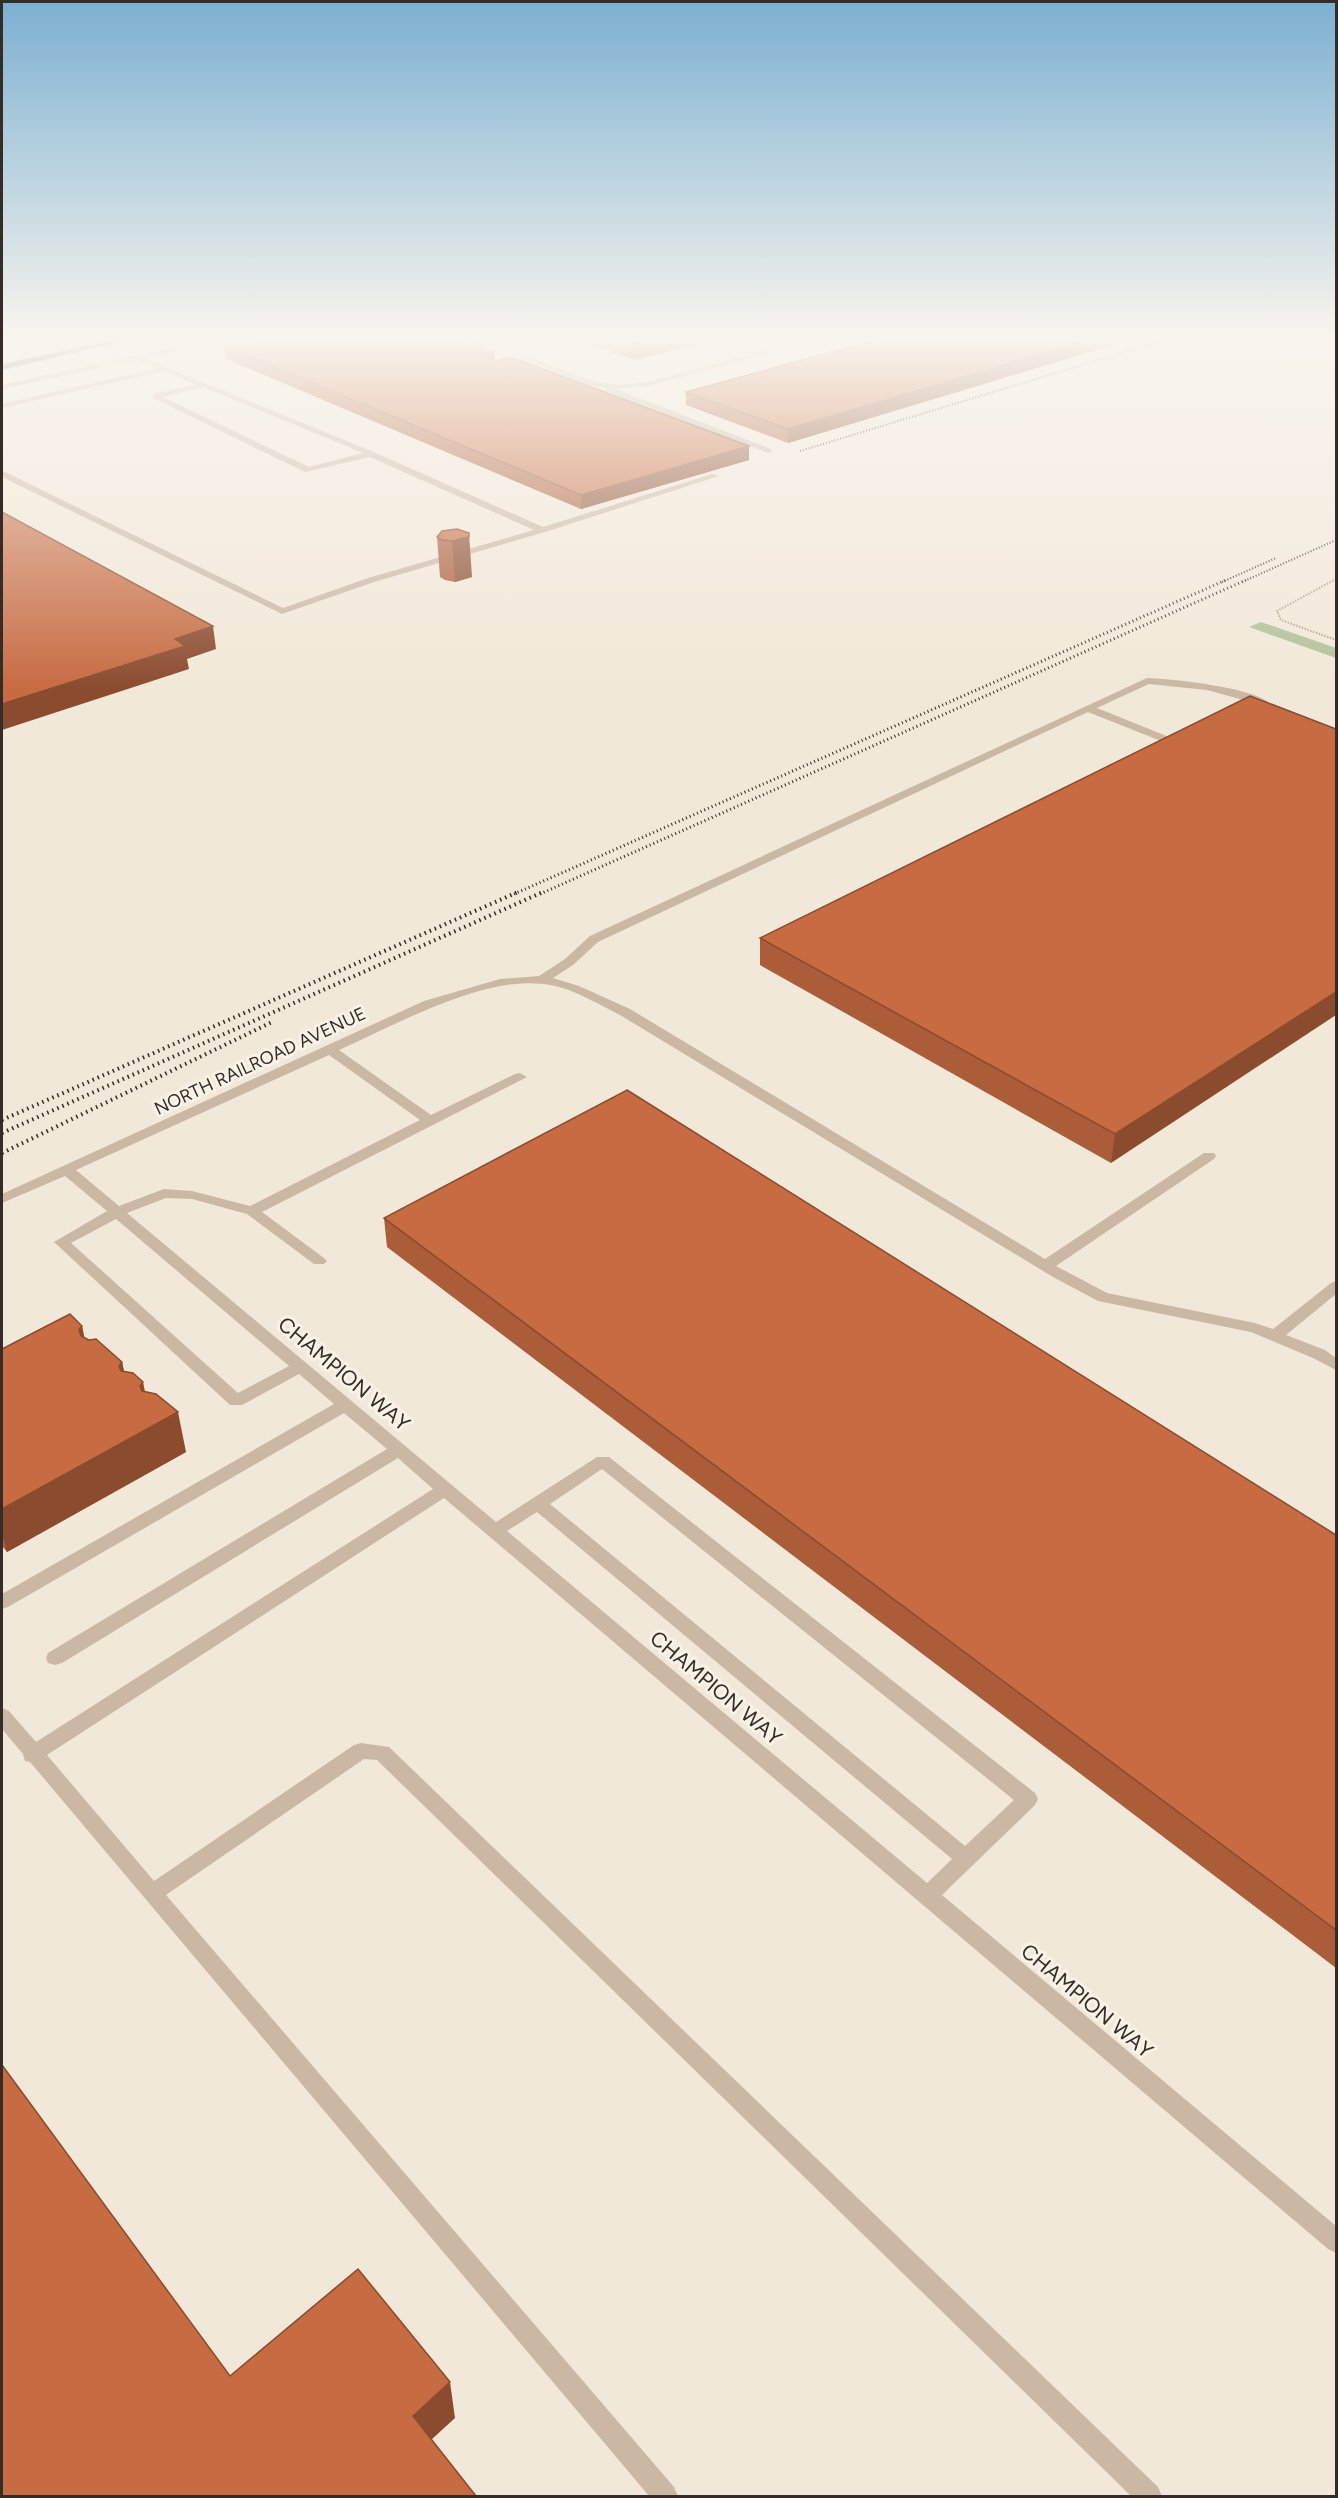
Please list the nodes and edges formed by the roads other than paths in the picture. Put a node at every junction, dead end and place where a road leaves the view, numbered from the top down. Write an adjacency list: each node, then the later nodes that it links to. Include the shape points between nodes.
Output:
1 (280, 457): 2 (street, via 308,470)
2 (360, 457)
3 (376, 457): 6 (street)
4 (2, 474): 6 (street, via 282,611 371,580)
5 (715, 476): 6 (street)
6 (542, 530)
7 (1089, 709): 8 (street, via 1147,681 1196,684 1238,693); 9 (street); 10 (street, via 603,934)
8 (1282, 710)
9 (1170, 741)
10 (542, 980): 11 (street, NORTH RAILROAD AVENUE, via 484,987 429,1004); 20 (street, via 577,990 625,1012)
11 (329, 1049): 13 (street); 15 (street, NORTH RAILROAD AVENUE)
12 (520, 1077): 13 (street)
13 (430, 1121): 17 (street)
14 (1209, 1156): 20 (street)
15 (66, 1169): 16 (street, NORTH RAILROAD AVENUE); 18 (street, CHAMPION WAY)
16 (2, 1199)
17 (252, 1211): 18 (street, via 192,1195 164,1193); 19 (street)
18 (117, 1212): 24 (street, CHAMPION WAY); 24 (street, via 61,1242 236,1401)
19 (319, 1262)
20 (1045, 1266): 22 (street, via 1103,1297 1255,1328)
21 (1336, 1286): 22 (street)
22 (1275, 1336): 23 (street)
23 (1336, 1365)
24 (300, 1367): 25 (street, CHAMPION WAY)
25 (345, 1405): 26 (street, CHAMPION WAY); 30 (street)
26 (399, 1450): 27 (street, CHAMPION WAY); 31 (street)
27 (446, 1489): 29 (street, CHAMPION WAY); 33 (street)
28 (538, 1503): 29 (street); 34 (street); 34 (street, via 603,1461 1028,1799)
29 (495, 1531): 36 (street, CHAMPION WAY)
30 (2, 1602)
31 (55, 1658)
32 (2, 1716): 33 (street)
33 (32, 1755): 35 (street)
34 (966, 1859): 36 (street)
35 (151, 1894): 38 (street); 39 (street, via 360,1751 382,1753)
36 (927, 1896): 37 (street, CHAMPION WAY)
37 (1336, 2241)
38 (665, 2496)
39 (1149, 2496)

